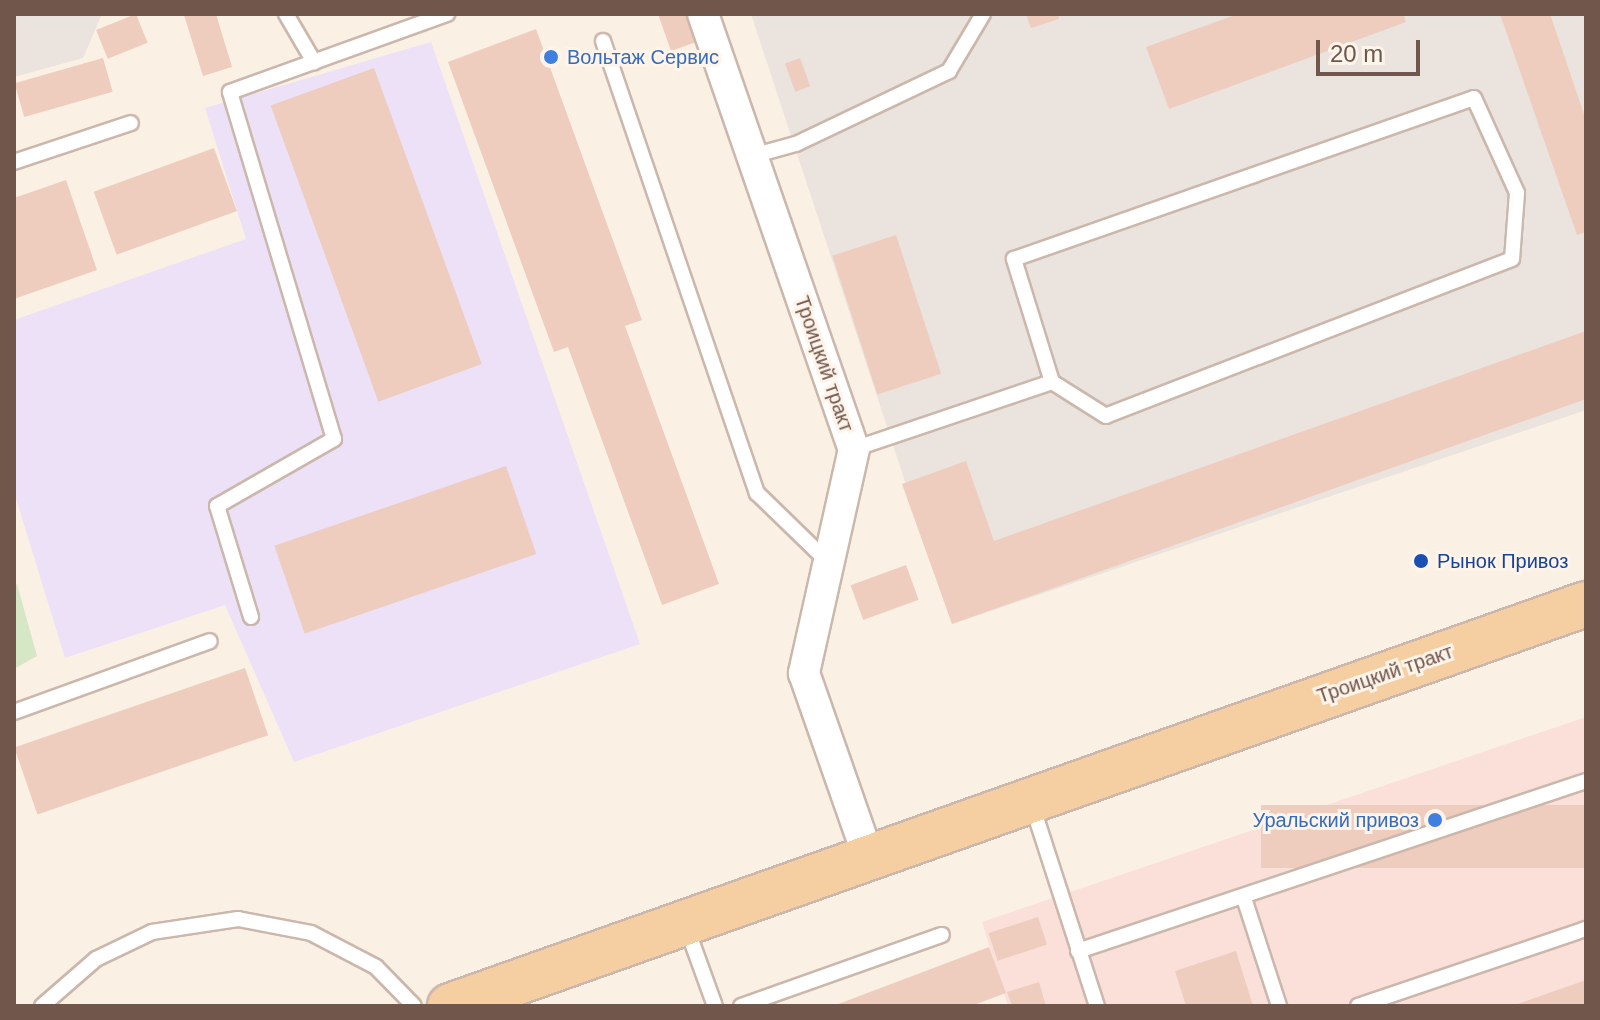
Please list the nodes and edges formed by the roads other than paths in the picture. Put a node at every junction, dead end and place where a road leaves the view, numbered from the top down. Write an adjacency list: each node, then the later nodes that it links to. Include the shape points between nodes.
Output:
1 (286, 14): 7 (lane)
2 (447, 14): 5 (lane)
3 (703, 14): 9 (street, Троицкий тракт)
4 (983, 14): 9 (lane, via 949,71 796,144)
5 (416, 19): 7 (lane)
6 (603, 41): 13 (lane, via 757,493)
7 (314, 62): 15 (lane, via 230,92 334,439 217,506)
8 (131, 123): 10 (lane)
9 (752, 156): 12 (street, Троицкий тракт)
10 (14, 162)
11 (1052, 382): 11 (lane, via 1014,259 1474,98 1517,193 1512,259 1106,416); 12 (lane)
12 (854, 449): 13 (street, Троицкий тракт)
13 (832, 566): 20 (street, Троицкий тракт, via 804,673)
14 (1586, 604): 19 (main road, Троицкий тракт)
15 (251, 617)
16 (210, 641): 17 (lane)
17 (14, 712)
18 (1586, 781): 21 (lane)
19 (1030, 798): 20 (main road, Троицкий тракт); 25 (lane)
20 (868, 856): 22 (main road, Троицкий тракт)
21 (1244, 898): 25 (lane); 32 (lane)
22 (685, 921): 28 (main road, Троицкий тракт); 29 (lane)
23 (1586, 929): 33 (lane)
24 (942, 935): 30 (lane)
25 (1078, 951): 31 (lane)
26 (42, 1006): 27 (lane, via 96,959 152,932 238,919 311,933 376,967)
27 (414, 1006)
28 (450, 1006)
29 (715, 1006)
30 (741, 1006)
31 (1097, 1006)
32 (1279, 1006)
33 (1358, 1006)

